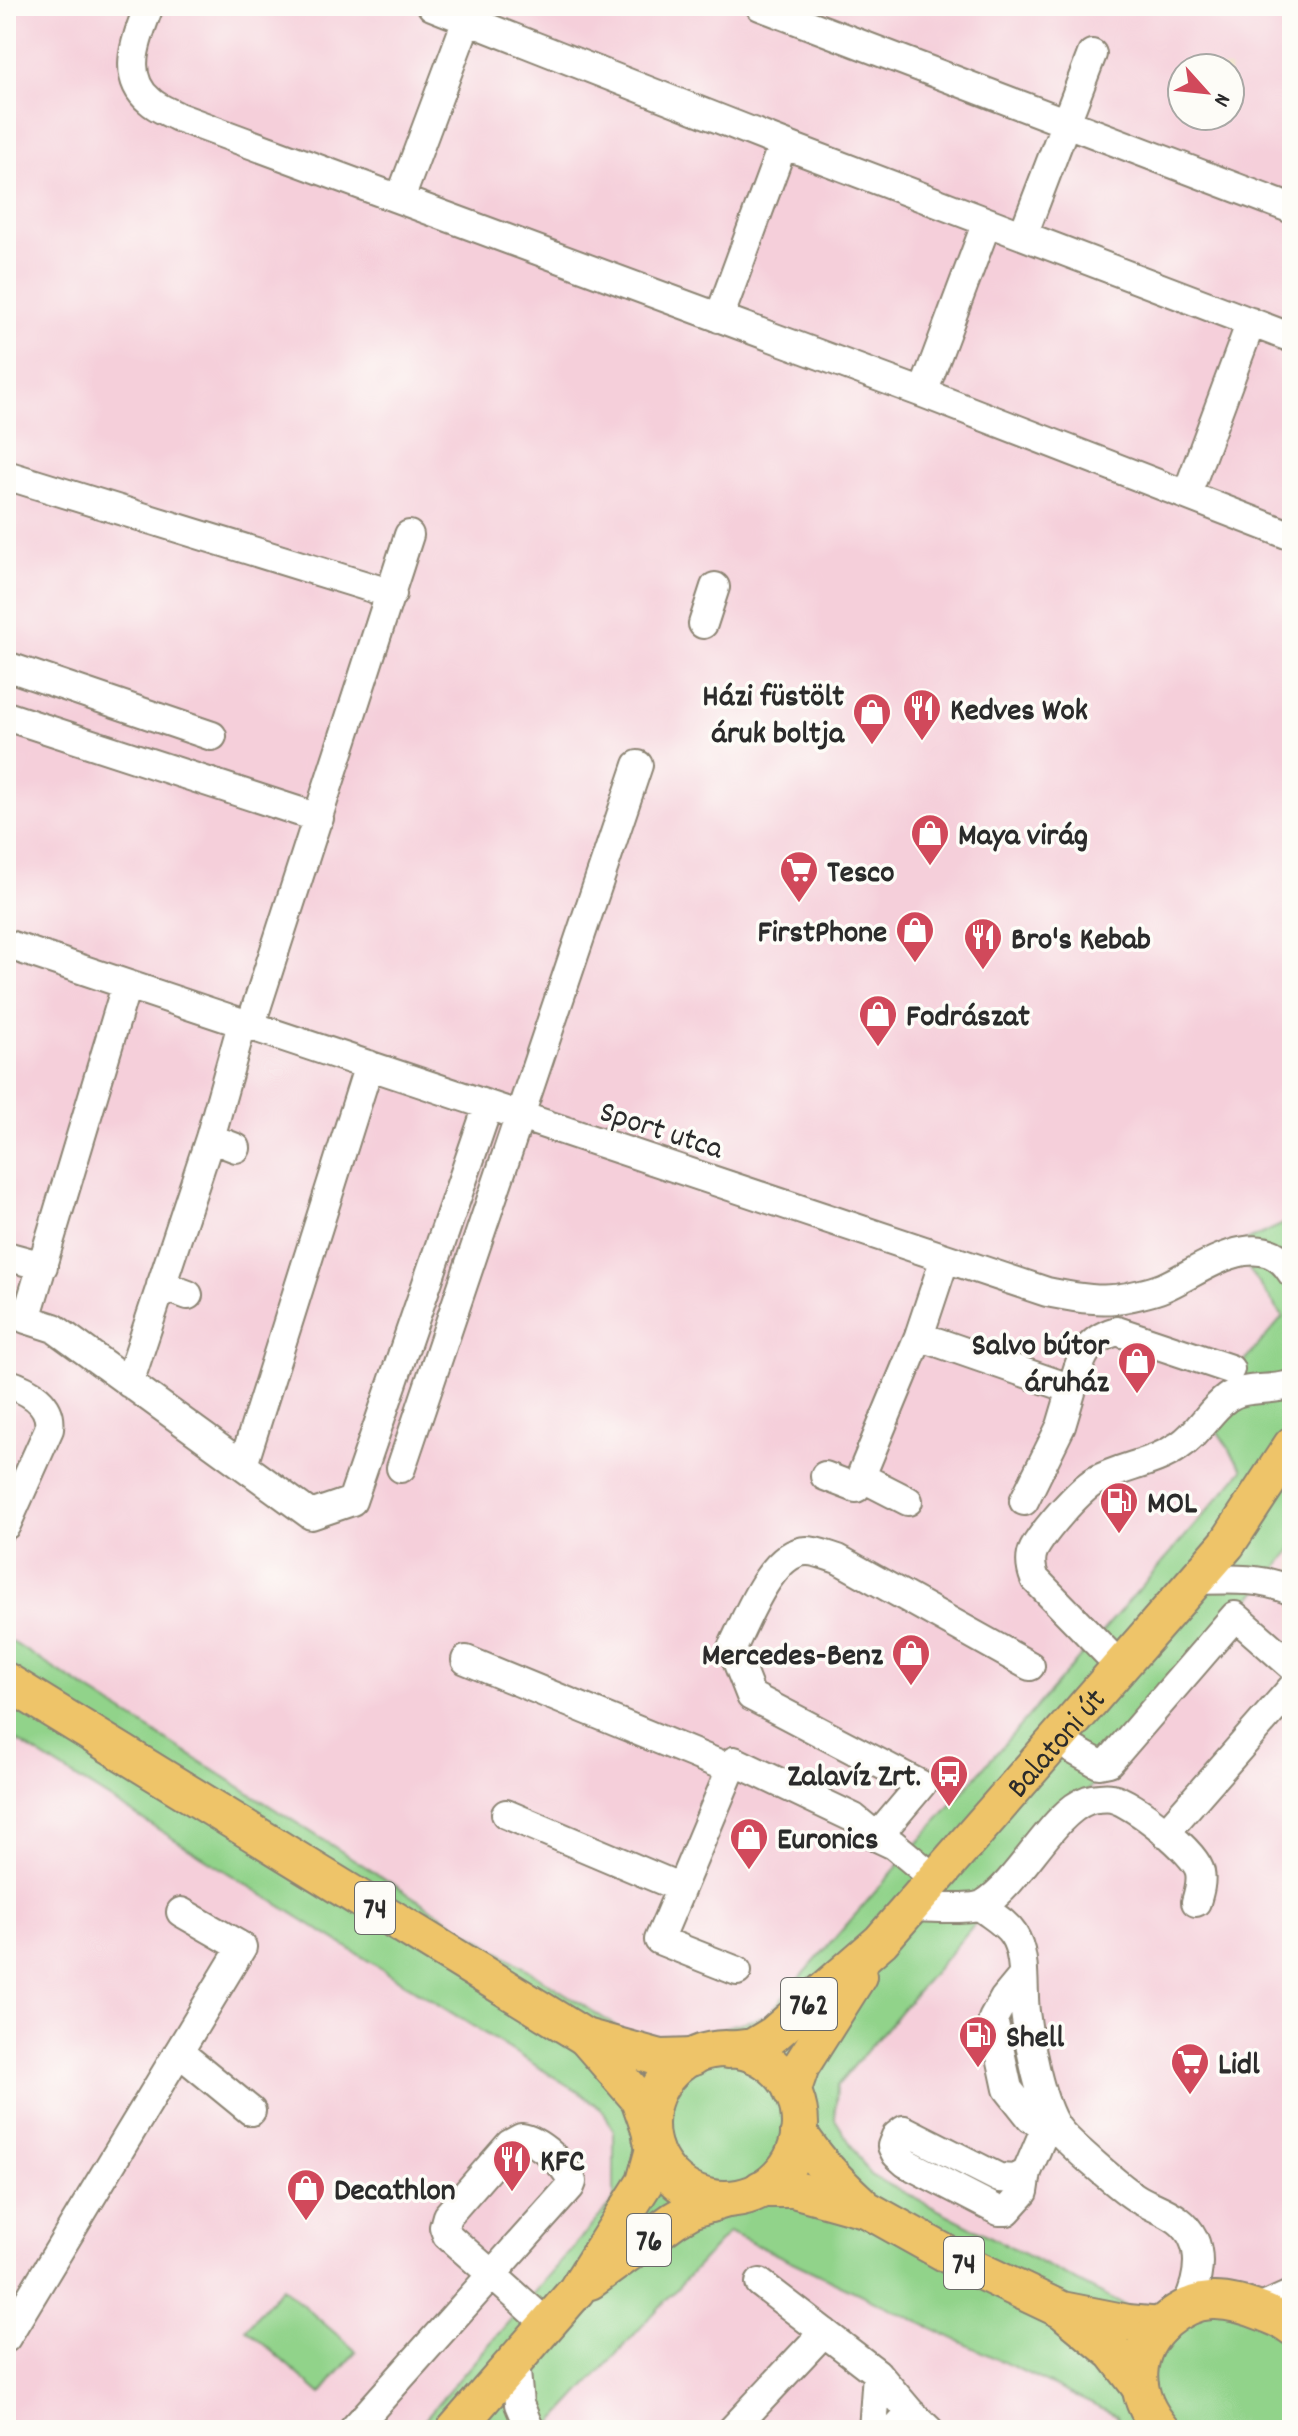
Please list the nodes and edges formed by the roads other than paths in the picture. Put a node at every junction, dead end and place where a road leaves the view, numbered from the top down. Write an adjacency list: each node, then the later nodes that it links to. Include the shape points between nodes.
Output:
1 (149, 6): 8 (street, via 132,60 136,86 149,101 178,117)
2 (432, 6): 4 (street)
3 (760, 6): 6 (street)
4 (467, 20): 7 (street); 8 (street)
5 (1092, 54): 6 (street)
6 (1066, 123): 9 (street); 11 (street)
7 (783, 144): 10 (street); 12 (street)
8 (400, 199): 12 (street)
9 (1292, 209)
10 (987, 222): 11 (street); 15 (street)
11 (1023, 235): 13 (street)
12 (719, 318): 15 (street)
13 (1251, 322): 14 (street); 17 (street)
14 (1292, 338)
15 (923, 393): 17 (street)
16 (6, 475): 21 (street)
17 (1187, 494): 19 (street)
18 (409, 535): 21 (street)
19 (1292, 536)
20 (715, 587): 22 (street)
21 (392, 594): 29 (street)
22 (703, 624)
23 (6, 666): 25 (street)
24 (6, 716): 27 (street)
25 (151, 716): 26 (street); 27 (street)
26 (212, 736)
27 (138, 759): 29 (street)
28 (638, 765): 35 (street)
29 (319, 818): 32 (street)
30 (6, 944): 31 (street, Sport utca)
31 (126, 986): 32 (street, Sport utca); 40 (street)
32 (246, 1025): 33 (street, Sport utca); 36 (street)
33 (369, 1065): 34 (street, Sport utca); 51 (street)
34 (488, 1106): 35 (street, Sport utca); 51 (street, via 352,1501 311,1515)
35 (521, 1117): 39 (street, Sport utca); 52 (street)
36 (210, 1138): 37 (street); 42 (street)
37 (236, 1148)
38 (6, 1256): 40 (street)
39 (945, 1258): 41 (street, Sport utca, via 1047,1292 1094,1299 1152,1291 1229,1254 1273,1255); 44 (street)
40 (43, 1266): 47 (street, via 26,1319 54,1328)
41 (1291, 1267)
42 (161, 1285): 43 (street); 47 (street)
43 (188, 1295)
44 (919, 1336): 49 (street); 54 (street)
45 (1230, 1369): 49 (street, via 1117,1331 1082,1353)
46 (6, 1383): 58 (street, via 42,1402 50,1421)
47 (129, 1383): 51 (street)
48 (1292, 1384): 64 (street, via 1227,1398 1172,1451 1097,1480 1079,1492 1033,1550 1030,1567 1035,1579)
49 (1072, 1389): 57 (street, via 1061,1426)
50 (1292, 1445): 59 (main road, Balatoni út / 762)
51 (243, 1465)
52 (401, 1468)
53 (825, 1476): 54 (street, via 856,1488)
54 (861, 1477): 56 (street)
55 (1292, 1487): 59 (main road, Balatoni út / 762)
56 (908, 1501)
57 (1024, 1501)
58 (6, 1525)
59 (1227, 1544): 60 (main road, Balatoni út / 762)
60 (1196, 1580): 61 (street, via 1275,1583); 64 (main road, Balatoni út / 762)
61 (1292, 1591)
62 (466, 1660): 69 (street)
63 (1030, 1666): 72 (street, via 838,1559 796,1552 770,1576 732,1648 751,1696 921,1785)
64 (1120, 1666): 68 (main road, Balatoni út / 762)
65 (1292, 1666): 68 (street, via 1235,1616 1109,1762 1099,1764)
66 (6, 1681): 81 (main road, 74)
67 (1292, 1688): 71 (street)
68 (1056, 1740): 73 (main road, Balatoni út / 762)
69 (731, 1769): 72 (street, via 734,1761 854,1818); 74 (street)
70 (506, 1814): 74 (street)
71 (1165, 1833): 75 (street, via 1200,1869); 76 (street, via 1131,1806 1111,1798 1089,1799 1071,1809 1003,1889)
72 (877, 1837): 73 (street)
73 (935, 1879): 77 (main road, Balatoni út / 762)
74 (681, 1888): 80 (street, via 659,1940)
75 (1196, 1902)
76 (980, 1906): 77 (street); 87 (street, via 1014,1936 1023,1976 993,2019 1008,2089 1031,2118)
77 (910, 1907): 79 (main road, Balatoni út / 762)
78 (181, 1912): 83 (street, via 242,1947)
79 (881, 1941): 82 (main road, Balatoni út / 762, via 773,2035 753,2047); 85 (main road, Balatoni út / 762, via 801,2066)
80 (737, 1971)
81 (585, 2037): 84 (main road, 74, via 661,2058); 89 (main road, 74, via 639,2099)
82 (728, 2050): 84 (main road, 74); 85 (main road, 74, via 766,2062)
83 (179, 2052): 86 (street); 103 (street)
84 (693, 2057): 89 (main road, via 657,2092 650,2117)
85 (792, 2092): 88 (main road, 74)
86 (251, 2111)
87 (1052, 2128): 90 (street); 99 (street, via 1139,2200 1181,2221 1196,2242 1196,2288)
88 (799, 2133): 91 (main road, via 790,2160 772,2182); 92 (main road, 74, via 834,2179)
89 (652, 2139): 91 (main road, 74, via 676,2182 700,2195); 95 (main road, 76, via 645,2182)
90 (1027, 2172)
91 (744, 2194): 92 (main road, 74, via 793,2189); 95 (main road, 76, via 693,2209)
92 (868, 2210): 97 (main road, 74)
93 (494, 2276): 93 (street, via 572,2182 527,2138 510,2144 445,2221 447,2235); 100 (street); 108 (street)
94 (760, 2283): 102 (street)
95 (576, 2291): 100 (main road, 76)
96 (1292, 2294): 98 (street)
97 (1062, 2310): 99 (main road, 74, via 1128,2323); 106 (main road, 74, via 1114,2353)
98 (1257, 2310): 99 (main road, 74, via 1213,2301); 101 (main road, 74)
99 (1173, 2317): 106 (main road, 74, via 1150,2338 1142,2354 1139,2373)
100 (547, 2324): 104 (main road, 76)
101 (1292, 2327)
102 (824, 2332): 105 (street); 111 (street)
103 (6, 2338)
104 (515, 2361): 109 (main road, 76); 110 (street, via 519,2404)
105 (877, 2373): 107 (street); 112 (street)
106 (1151, 2416)
107 (912, 2424)
108 (353, 2430)
109 (455, 2430)
110 (530, 2430)
111 (732, 2430)
112 (873, 2430)

